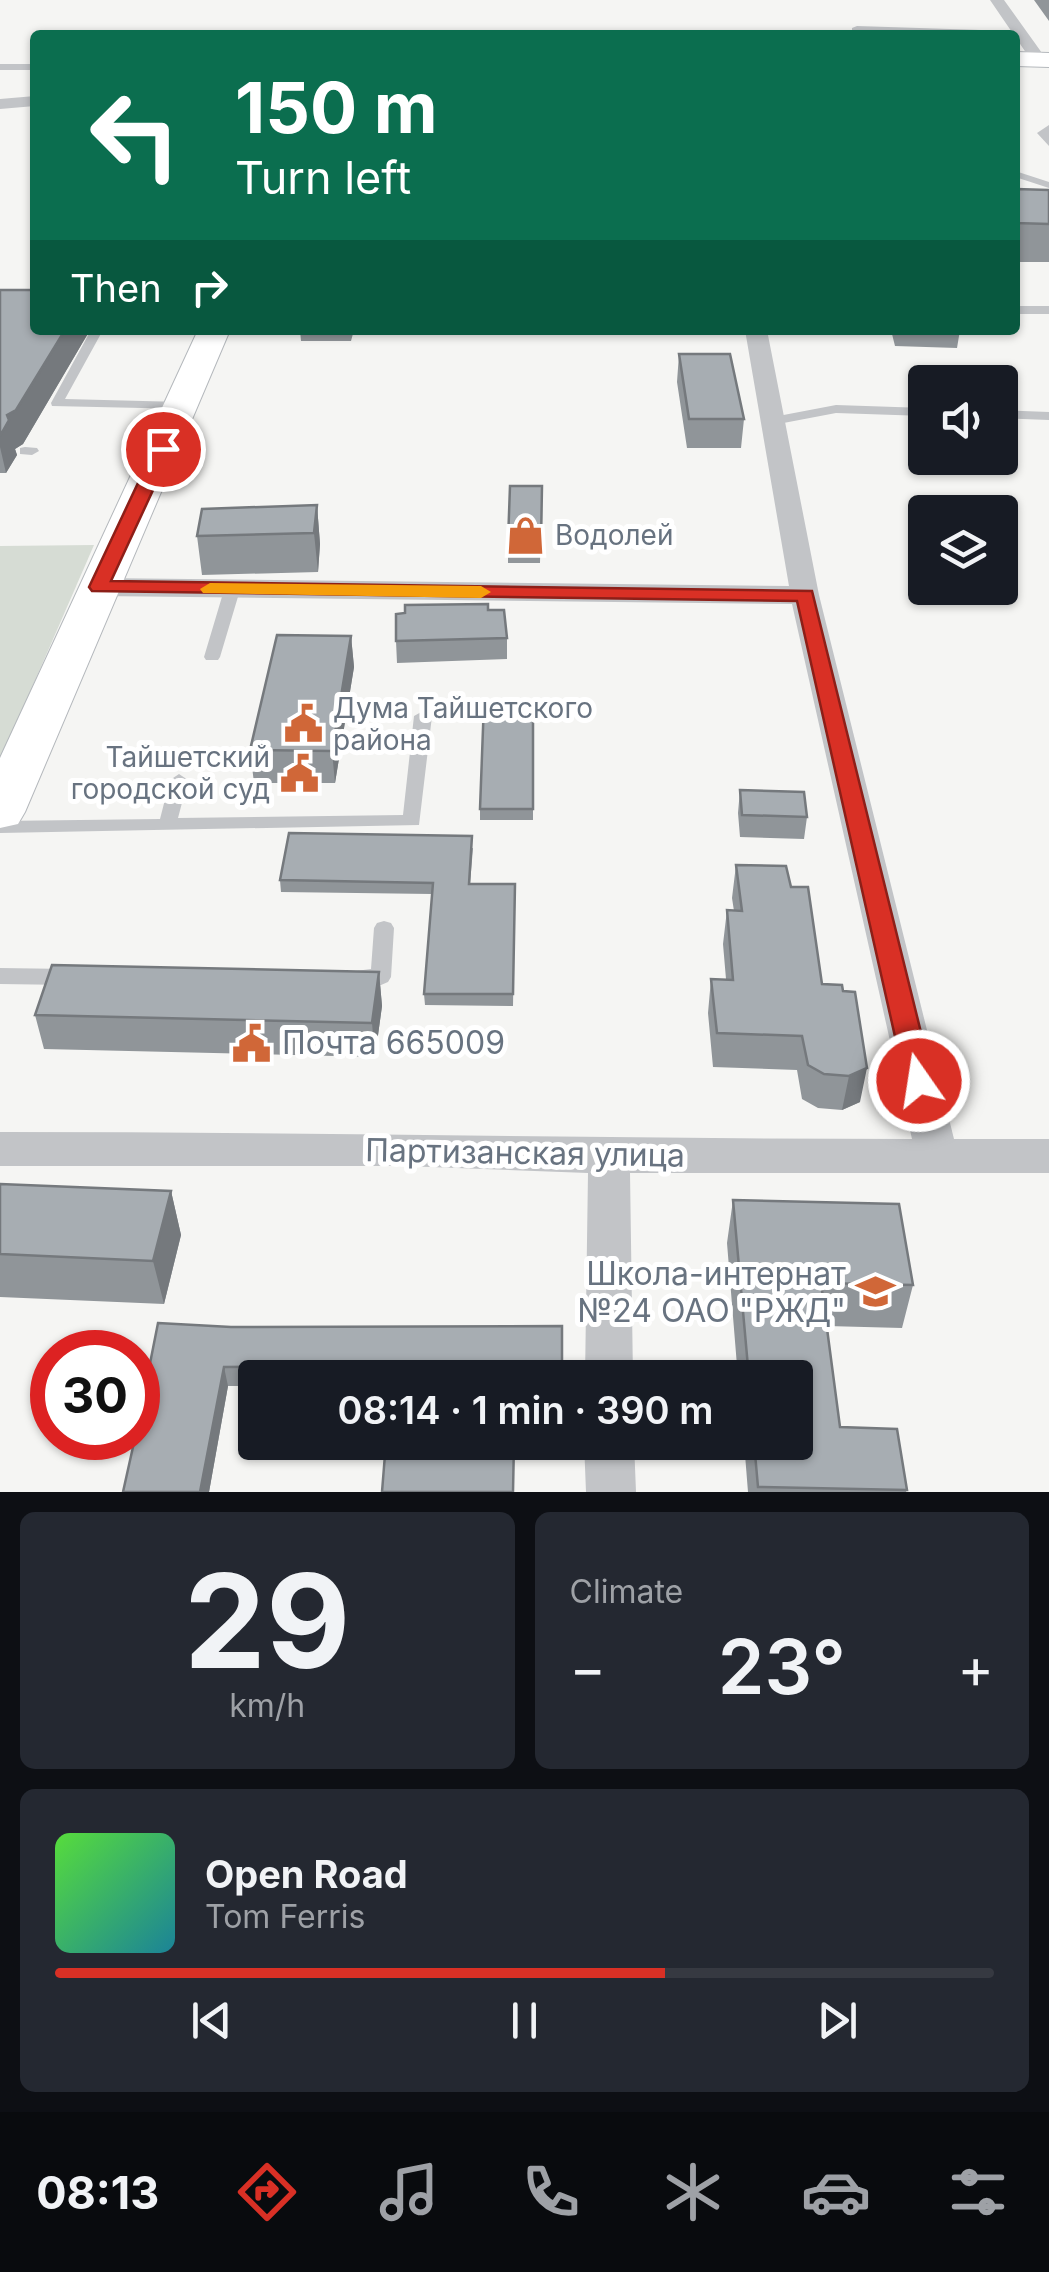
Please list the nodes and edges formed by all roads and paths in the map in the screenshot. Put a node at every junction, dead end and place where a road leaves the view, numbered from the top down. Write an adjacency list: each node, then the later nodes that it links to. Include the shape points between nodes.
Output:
1 (998, 0): 2 (street)
2 (1016, 30)
3 (1020, 36): 4 (street); 5 (street)
4 (1049, 37)
5 (1034, 59)
6 (0, 67): 7 (lane)
7 (30, 67)
8 (30, 101): 9 (street)
9 (0, 104)
10 (1049, 128): 11 (lane, via 1042,133)
11 (1049, 142)
12 (1020, 175): 13 (lane)
13 (1049, 184)
14 (1020, 310): 15 (lane)
15 (1049, 310)
16 (95, 335): 19 (lane, via 57,403)
17 (212, 335): 19 (street)
18 (757, 335): 23 (street)
19 (182, 406): 24 (street)
20 (908, 411): 23 (lane, via 836,409)
21 (1018, 415): 22 (lane)
22 (1049, 416)
23 (773, 421): 26 (street)
24 (99, 587): 25 (street); 30 (street)
25 (232, 590): 26 (street); 27 (lane)
26 (805, 595): 39 (street)
27 (212, 657)
28 (423, 716): 31 (lane, via 412,822)
29 (180, 780): 31 (lane)
30 (0, 812)
31 (168, 825): 32 (lane)
32 (0, 827)
33 (384, 928): 36 (lane, via 381,977)
34 (0, 976): 35 (lane)
35 (98, 977)
36 (324, 977)
37 (0, 1150): 38 (street, Партизанская улица)
38 (609, 1156): 39 (street, Партизанская улица); 41 (street)
39 (936, 1156): 40 (street, Партизанская улица)
40 (1049, 1156)
41 (609, 1360)
42 (610, 1460): 43 (street)
43 (611, 1492)

